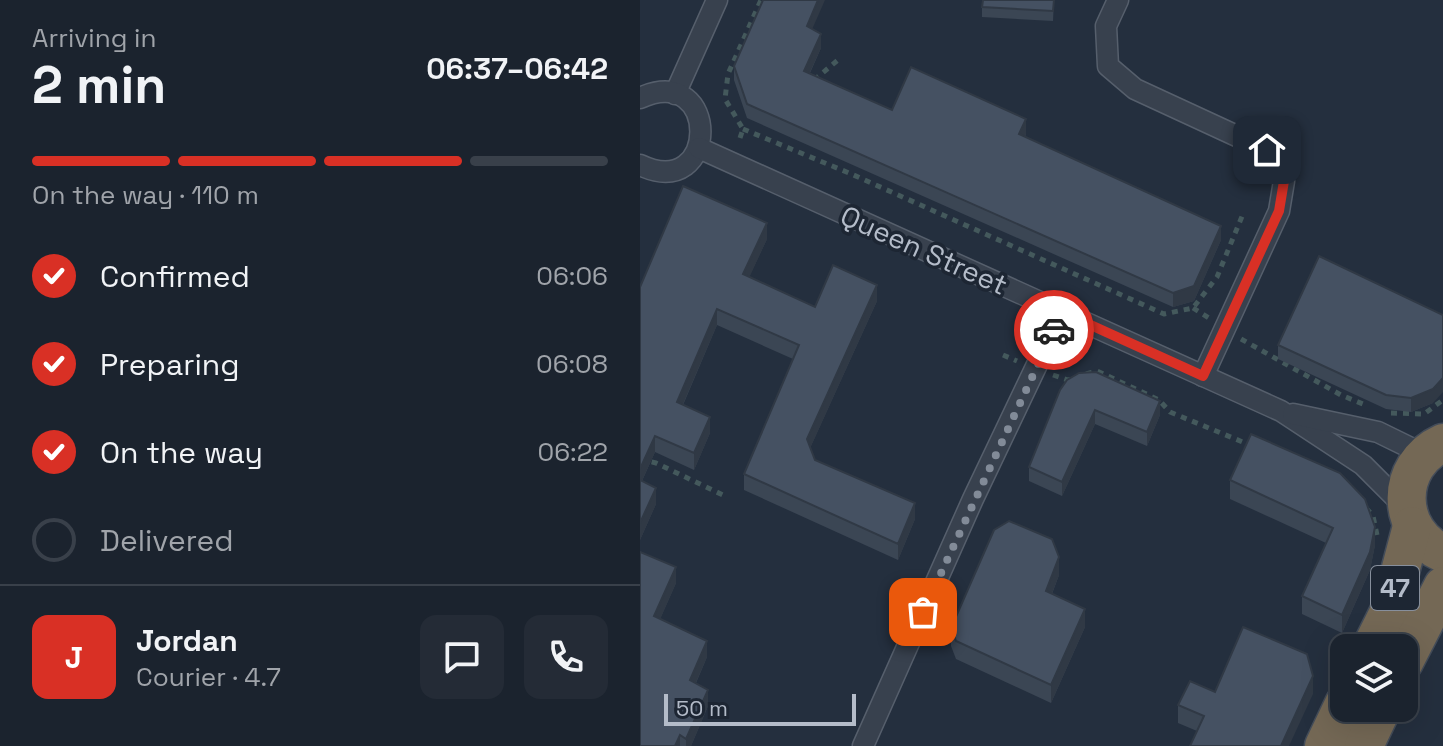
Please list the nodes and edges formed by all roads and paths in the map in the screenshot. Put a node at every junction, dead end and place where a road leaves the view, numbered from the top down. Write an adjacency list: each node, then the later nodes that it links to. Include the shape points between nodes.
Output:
1 (717, 0): 6 (street)
2 (761, 0): 8 (path, via 728,74 725,99)
3 (1118, 0): 17 (street, via 1106,26 1108,66 1135,89 1267,150 1284,181 1279,211)
4 (838, 60): 5 (path)
5 (810, 84)
6 (675, 94): 7 (street, via 662,91); 12 (street, via 695,109 701,121)
7 (640, 98)
8 (743, 129): 10 (path); 11 (path)
9 (788, 133): 11 (path)
10 (740, 138)
11 (783, 146): 15 (path, via 1164,314)
12 (699, 148): 13 (street, via 681,167); 16 (street, Queen Street)
13 (641, 168)
14 (1243, 214): 15 (path, via 1217,277)
15 (1193, 308): 17 (path)
16 (1062, 312): 19 (street); 20 (street, Queen Street)
17 (1225, 328): 20 (street); 22 (path, via 1257,350)
18 (1003, 355): 19 (path)
19 (1036, 368): 26 (path, via 1068,380 1097,371 1159,400 1170,412); 38 (street)
20 (1203, 376): 23 (street, Queen Street)
21 (1443, 400): 24 (path, via 1424,414)
22 (1374, 409)
23 (1281, 411): 25 (street, Queen Street); 30 (street, Queen Street, via 1363,465)
24 (1387, 413)
25 (1434, 449): 30 (highway, 47, via 1413,470 1406,488)
26 (1261, 450)
27 (640, 459): 28 (path)
28 (725, 496)
29 (1358, 499): 31 (path, via 1373,516)
30 (1409, 517): 32 (highway, 47, via 1424,542); 34 (highway, 47, via 1390,610)
31 (1378, 541)
32 (1443, 553)
33 (1443, 586): 35 (highway, 47)
34 (1368, 634)
35 (1418, 635)
36 (1330, 720): 39 (highway)
37 (1375, 722): 40 (highway)
38 (863, 746)
39 (1324, 746)
40 (1364, 746)

